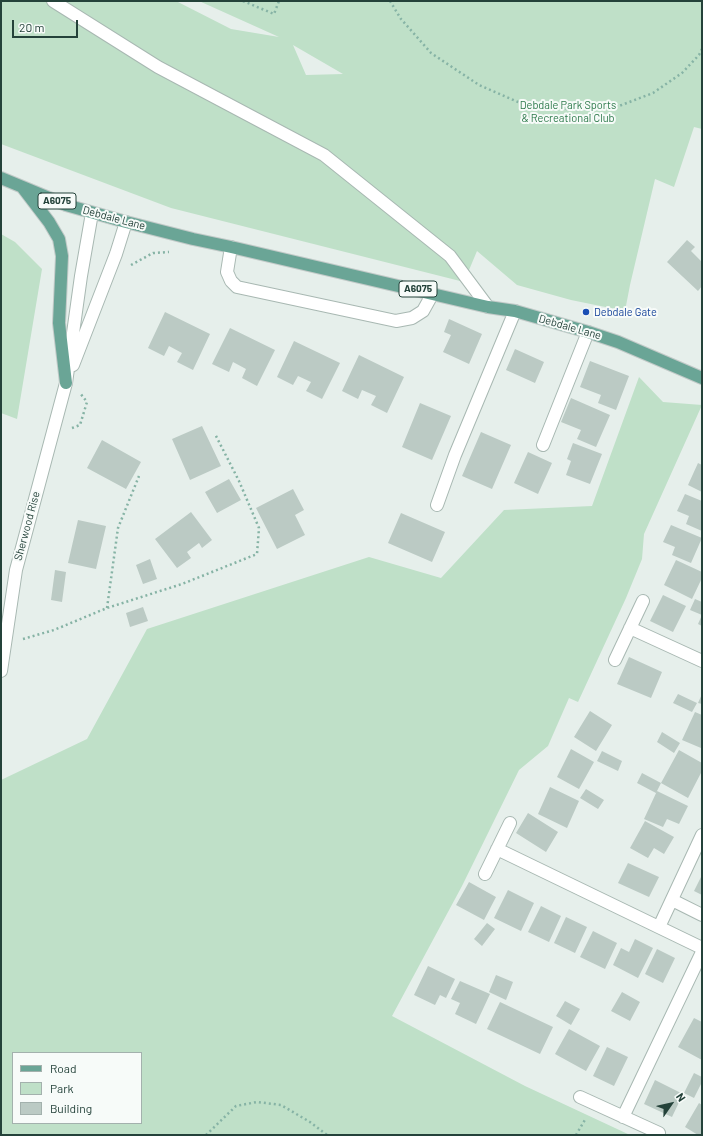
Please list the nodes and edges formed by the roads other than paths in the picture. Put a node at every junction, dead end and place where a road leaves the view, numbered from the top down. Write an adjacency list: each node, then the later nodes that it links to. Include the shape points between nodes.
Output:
1 (53, 1): 8 (street, via 158,67 324,155 450,256)
2 (1, 178): 3 (main road, Debdale Lane / A6075)
3 (22, 187): 4 (main road, Debdale Lane / A6075); 12 (main road, via 49,222 58,239 62,256 59,323)
4 (92, 213): 5 (main road, Debdale Lane / A6075); 12 (street, Sherwood Rise)
5 (126, 222): 6 (main road, Debdale Lane / A6075); 12 (street, Sherwood Rise)
6 (231, 247): 7 (main road, Debdale Lane / A6075); 7 (street, via 227,272 237,287 396,321 412,318 423,311)
7 (433, 293): 8 (main road, Debdale Lane / A6075)
8 (488, 306): 9 (main road, Debdale Lane / A6075)
9 (515, 311): 10 (main road, Debdale Lane / A6075); 14 (street, via 454,455)
10 (588, 332): 11 (main road, Debdale Lane / A6075); 13 (street)
11 (702, 378)
12 (66, 383): 19 (street, Sherwood Rise, via 16,570)
13 (543, 445)
14 (437, 505)
15 (643, 601): 16 (street)
16 (630, 628): 17 (street); 18 (street)
17 (615, 660)
18 (702, 661)
19 (1, 668)
20 (510, 823): 22 (street)
21 (702, 835): 24 (street)
22 (497, 849): 23 (street); 26 (street)
23 (485, 874)
24 (672, 900): 25 (street); 26 (street)
25 (702, 915)
26 (659, 927): 27 (street)
27 (702, 948)
28 (702, 952): 30 (street)
29 (580, 1097): 30 (street)
30 (623, 1117): 31 (street)
31 (659, 1133)

